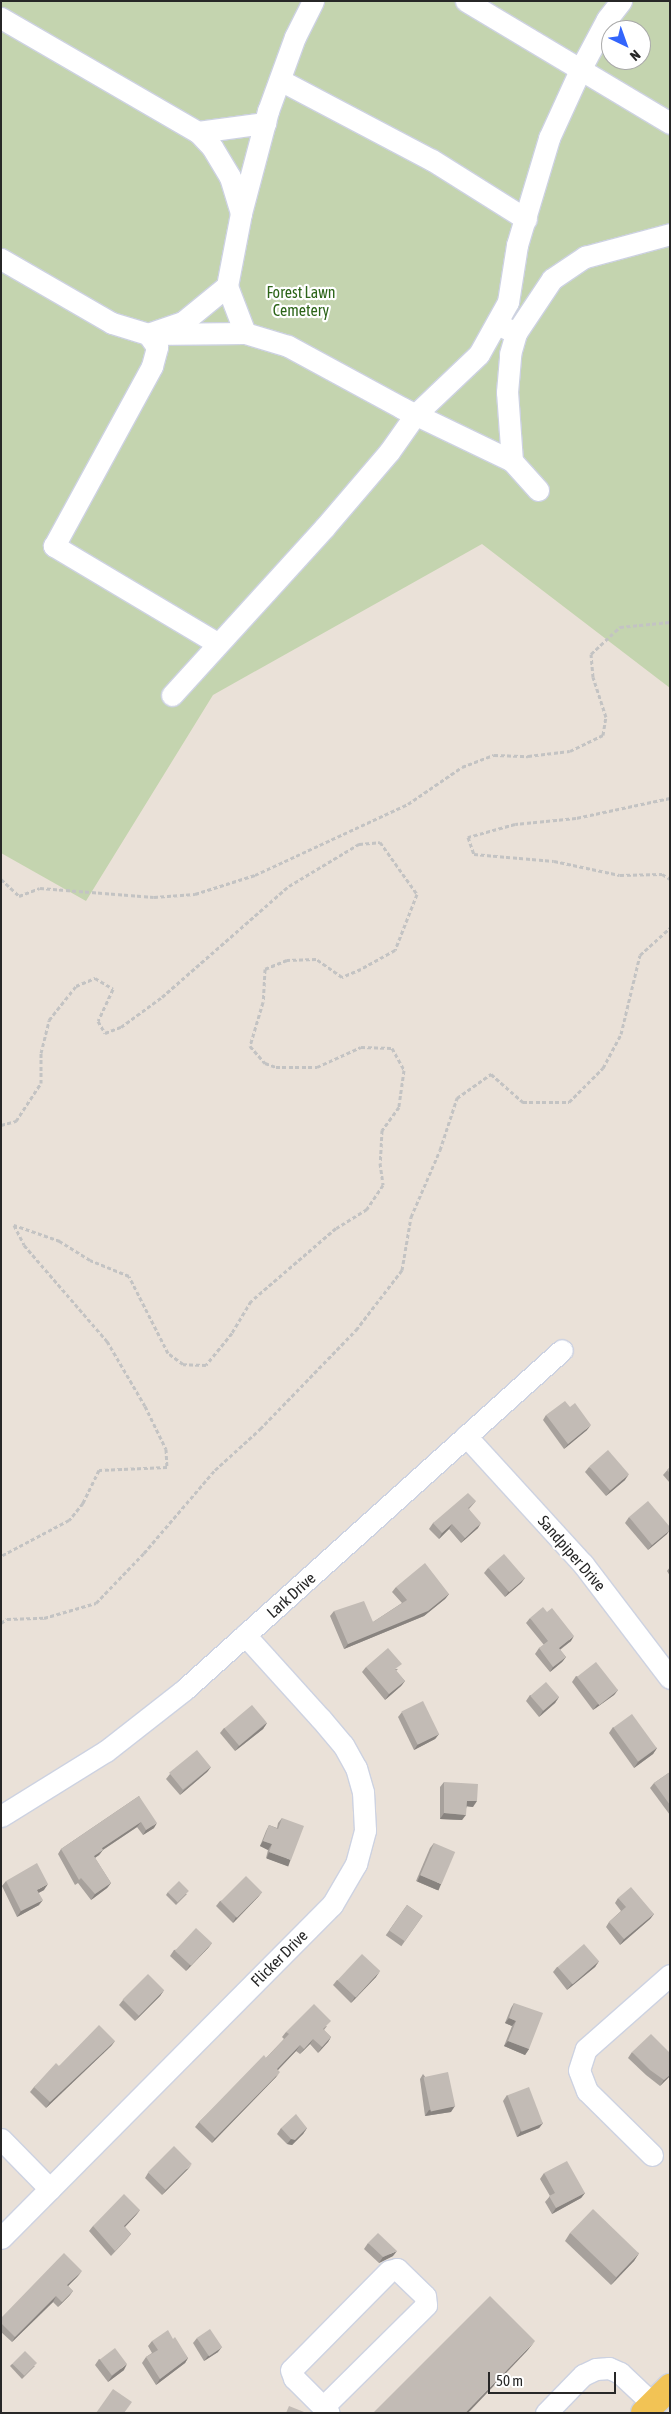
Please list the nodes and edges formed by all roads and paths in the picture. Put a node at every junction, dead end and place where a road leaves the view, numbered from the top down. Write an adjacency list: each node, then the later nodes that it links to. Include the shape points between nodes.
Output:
1 (313, 1): 6 (street, via 295,37)
2 (466, 1): 5 (street)
3 (622, 1): 5 (street, via 607,19)
4 (1, 18): 9 (street)
5 (581, 68): 8 (street); 11 (street, via 549,138)
6 (280, 80): 7 (street); 11 (street, via 432,160)
7 (265, 123): 9 (street, via 234,130); 10 (street)
8 (670, 123)
9 (198, 132): 10 (street, via 230,177)
10 (241, 213): 14 (street)
11 (526, 219): 15 (street, via 508,302)
12 (670, 234): 17 (street, via 585,257 552,279)
13 (1, 259): 18 (street, via 112,324)
14 (227, 286): 16 (street); 18 (street, via 183,322)
15 (497, 324): 17 (street); 19 (street, via 479,354)
16 (245, 333): 18 (street); 19 (street, via 288,346)
17 (516, 333): 20 (street, via 510,354 507,392)
18 (148, 334): 23 (street, via 157,347 152,366 54,546)
19 (415, 415): 20 (street); 23 (street, via 389,452 324,528)
20 (512, 461): 21 (street)
21 (538, 490)
22 (670, 622): 26 (path, via 620,628 591,654 593,677 606,717 603,735 570,751 528,756 494,755 462,767 408,804 255,875 195,894 154,897 40,888 19,896)
23 (217, 643): 24 (street)
24 (172, 695)
25 (670, 798): 27 (path, via 576,818 516,824 468,837 474,854 554,861 620,875 662,874)
26 (1, 879)
27 (670, 879)
28 (670, 928): 33 (path, via 640,955 621,1034 603,1068 569,1102 523,1102 491,1074 457,1098 440,1150 411,1217 402,1270 356,1330 260,1429 215,1470 96,1603 44,1618 8,1619)
29 (1, 1125): 32 (path, via 16,1122 41,1083 41,1054 49,1020 76,986 94,978 113,989 98,1021 105,1033 121,1027 162,997 289,886 359,844 380,842 417,894 395,950 361,970 342,977 316,960 287,960 265,969 264,1002 250,1046 264,1063 276,1067 318,1067 361,1047 392,1048 404,1070 399,1107 382,1130 380,1163 383,1185 366,1209 336,1228 251,1300 232,1334 206,1365 183,1364 168,1353 129,1276 90,1260 60,1241 14,1225 24,1245 107,1341 166,1449 166,1468 99,1470 83,1503 69,1520)
30 (562, 1350): 31 (street, Lark Drive)
31 (466, 1436): 34 (street, Lark Drive); 35 (street, Sandpiper Drive, via 583,1564)
32 (1, 1556)
33 (1, 1623)
34 (245, 1635): 36 (street, Lark Drive, via 129,1734); 40 (street, Flicker Drive, via 343,1745 356,1768 363,1792 365,1830 356,1864 332,1905)
35 (670, 1678)
36 (1, 1816)
37 (670, 1975): 39 (street, via 586,2049 579,2070 588,2091)
38 (1, 2139): 40 (street)
39 (652, 2155)
40 (50, 2189): 41 (street, Flicker Drive)
41 (1, 2238)
42 (656, 2401): 44 (street, via 620,2372 609,2368 596,2369 583,2375)
43 (326, 2410): 43 (street, via 291,2370 389,2271 397,2269 426,2296 426,2305)
44 (546, 2413)

